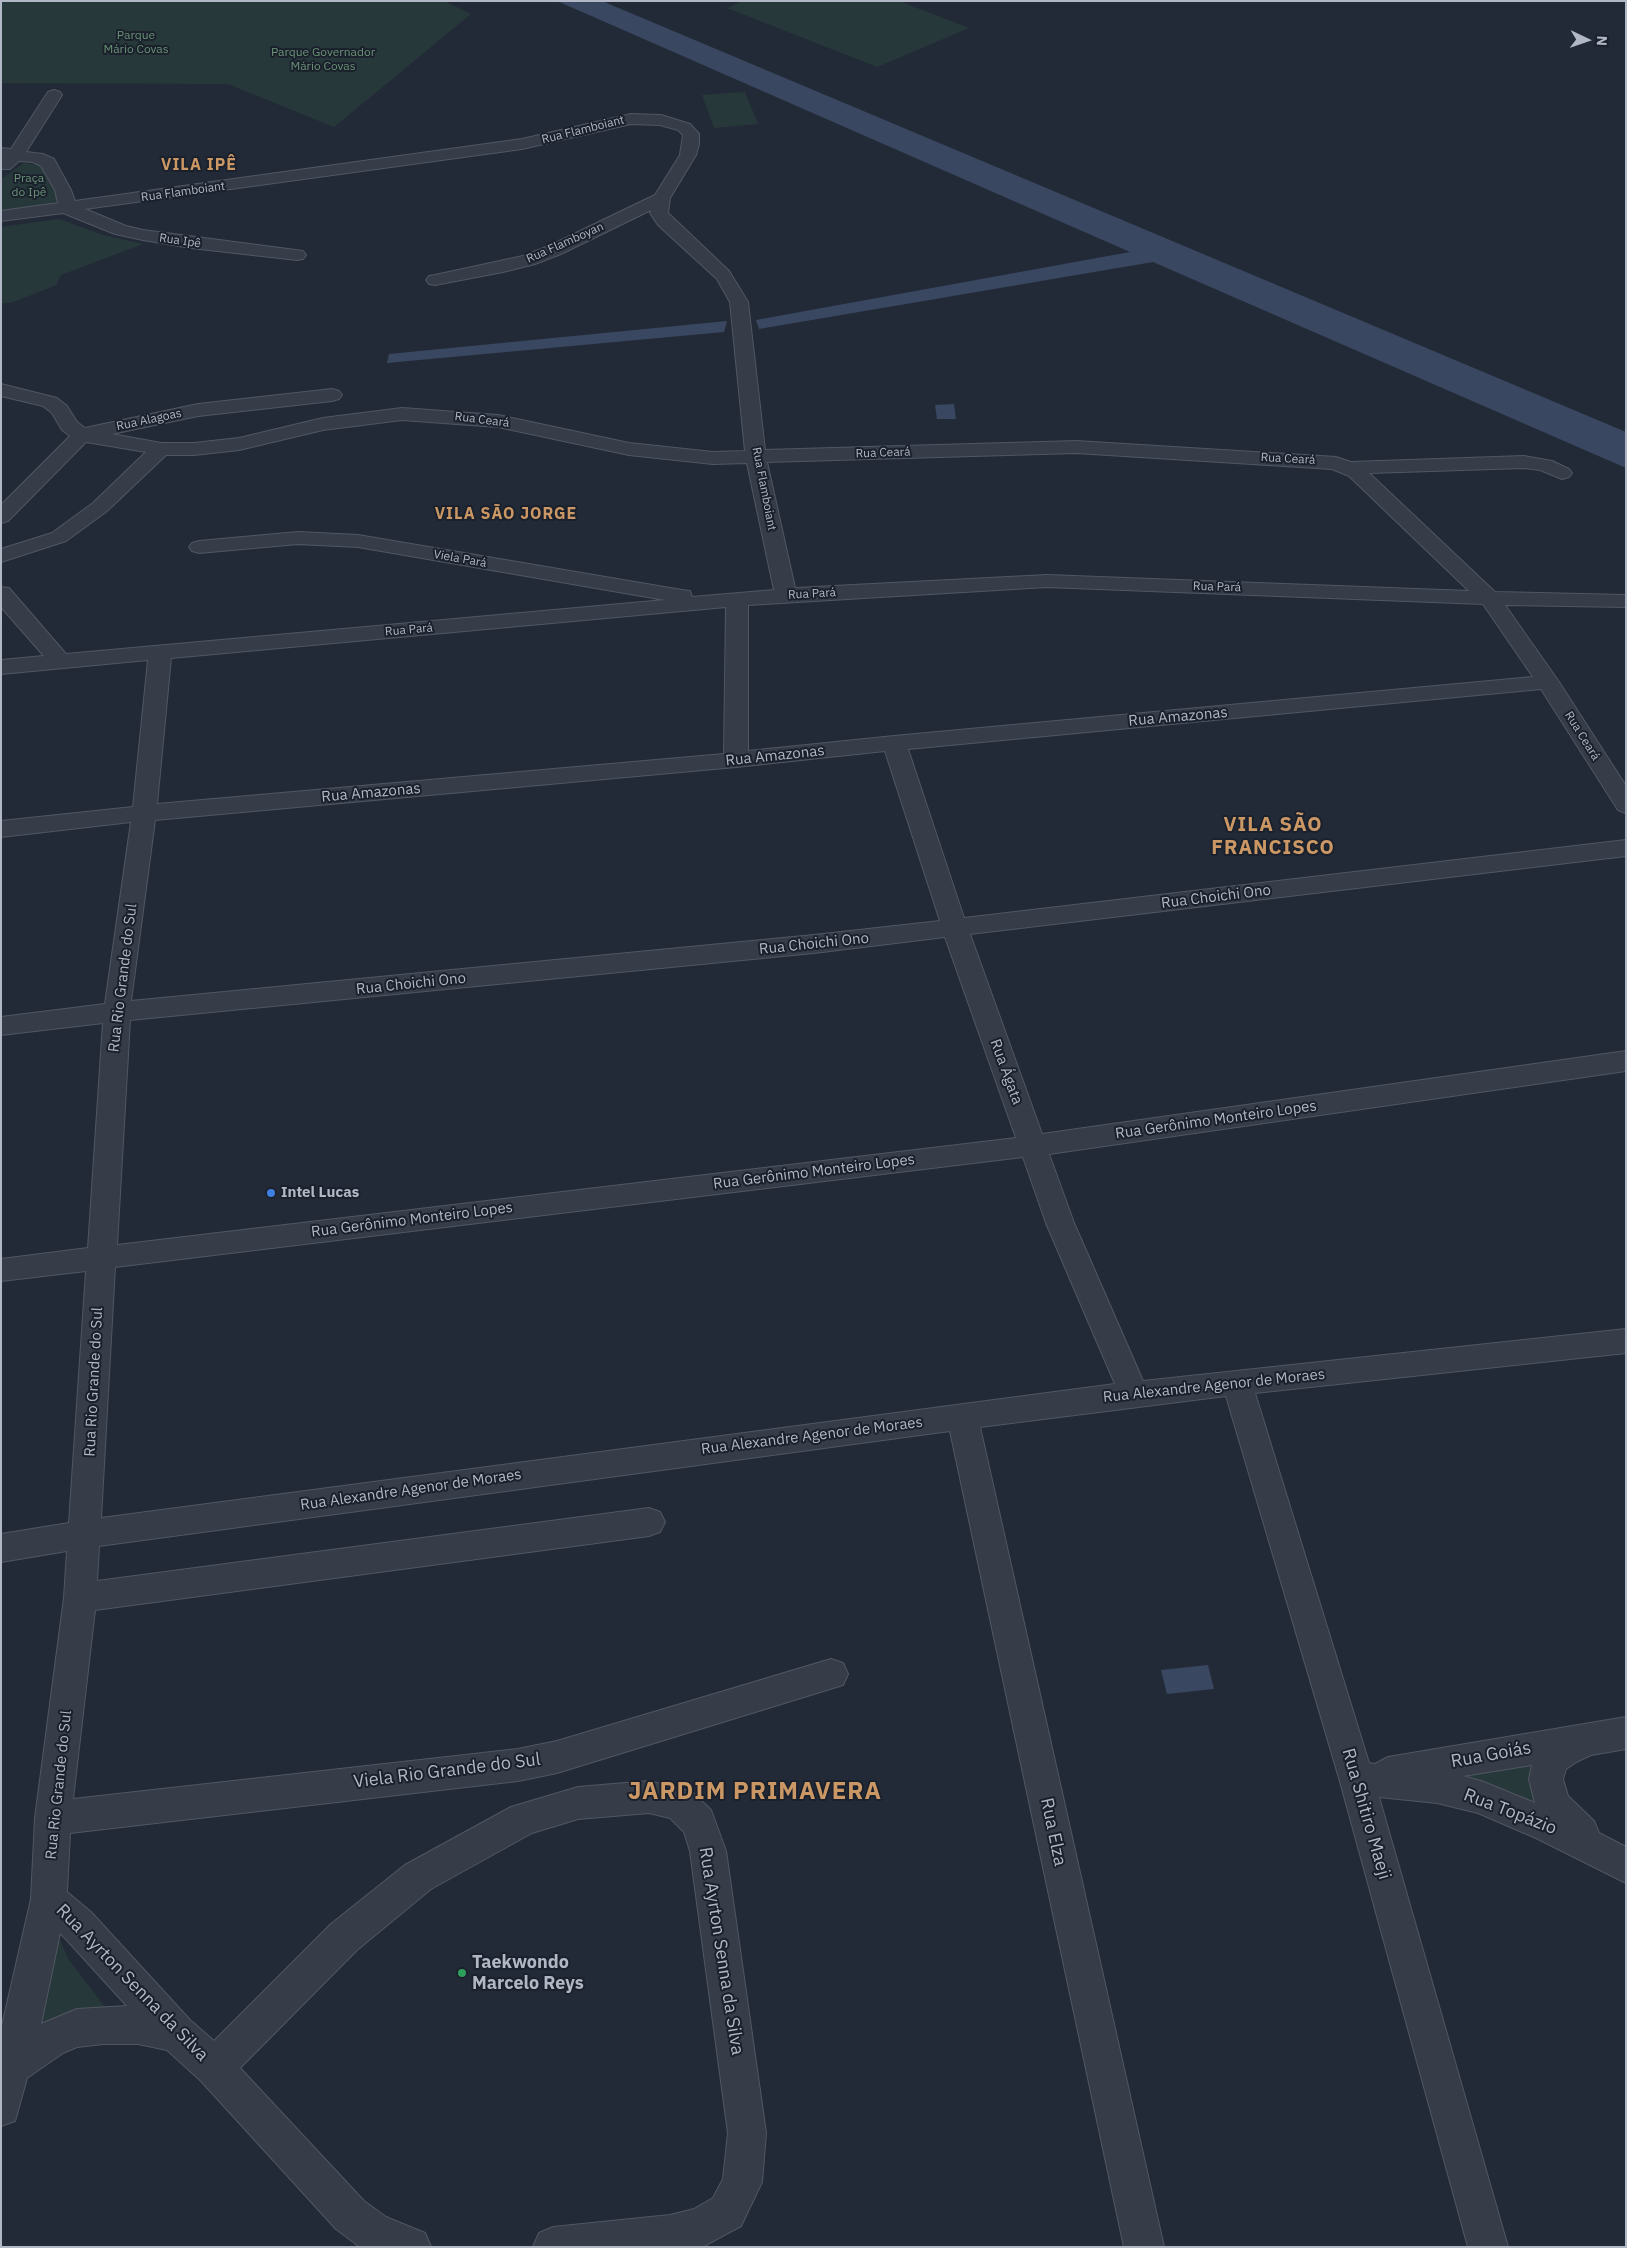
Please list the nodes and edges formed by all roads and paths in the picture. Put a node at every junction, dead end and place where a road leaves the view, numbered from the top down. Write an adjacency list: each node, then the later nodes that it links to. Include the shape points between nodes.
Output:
1 (54, 95): 2 (street)
2 (9, 154): 3 (street); 5 (street, via 48,163 63,190)
3 (1, 167)
4 (661, 198): 5 (street, Rua Flamboiant, via 688,155 690,134 675,123 630,118 522,144); 8 (street, Rua Flamboyan, via 529,260); 13 (street, Rua Flamboiant, via 659,213 664,221 723,275 739,302)
5 (68, 208): 6 (street, Rua Flamboiant); 7 (street, Rua Ipê, via 121,230 143,235)
6 (1, 216)
7 (297, 255)
8 (435, 280)
9 (1, 390): 11 (street, via 50,402 60,410 69,426)
10 (332, 395): 11 (street, Rua Alagoas, via 198,410)
11 (82, 435): 12 (street, Rua Ceará); 16 (street)
12 (160, 448): 13 (street, Rua Ceará, via 194,449 239,444 323,424 402,414 498,420 595,443 674,455); 18 (street, via 84,520 59,537)
13 (756, 457): 14 (street, Rua Ceará, via 1105,447 1326,461); 20 (street, Rua Flamboiant)
14 (1350, 468): 15 (street, via 1524,462 1545,465); 21 (street, Rua Ceará)
15 (1562, 473)
16 (1, 517)
17 (198, 547): 22 (street, Viela Pará, via 298,538 358,541)
18 (1, 556)
19 (1, 593): 25 (street)
20 (786, 595): 21 (street, Rua Pará, via 1092,582); 22 (street, Rua Pará)
21 (1489, 598): 23 (street, Rua Pará); 27 (street, Rua Ceará)
22 (729, 601): 24 (street, Rua Pará); 29 (street)
23 (1626, 601)
24 (160, 652): 25 (street, Rua Pará); 31 (street, Rua Rio Grande do Sul)
25 (60, 661): 26 (street, Rua Pará)
26 (1, 667)
27 (1548, 682): 28 (street, Rua Amazonas); 30 (street, Rua Ceará)
28 (894, 743): 29 (street, Rua Amazonas); 34 (street, Rua Ágata)
29 (736, 760): 31 (street, Rua Amazonas)
30 (1626, 805)
31 (144, 814): 32 (street, Rua Amazonas); 35 (street, Rua Rio Grande do Sul)
32 (1, 829)
33 (1626, 848): 34 (street, Rua Choichi Ono)
34 (955, 928): 35 (street, Rua Choichi Ono); 38 (street, Rua Ágata)
35 (117, 1012): 36 (street, Rua Choichi Ono); 39 (street, Rua Rio Grande do Sul)
36 (1, 1026)
37 (1626, 1061): 38 (street, Rua Gerônimo Monteiro Lopes)
38 (1032, 1146): 39 (street, Rua Gerônimo Monteiro Lopes); 43 (street, Rua Ágata, via 1060,1223)
39 (101, 1257): 40 (street, Rua Gerônimo Monteiro Lopes); 46 (street, Rua Rio Grande do Sul)
40 (1, 1270)
41 (1626, 1341): 42 (street, Rua Alexandre Agenor de Moraes)
42 (1237, 1383): 43 (street, Rua Alexandre Agenor de Moraes); 51 (street, Rua Shitiro Maeji)
43 (1134, 1394): 44 (street, Rua Alexandre Agenor de Moraes)
44 (962, 1417): 46 (street, Rua Alexandre Agenor de Moraes); 61 (street, Rua Elza)
45 (649, 1522): 48 (street)
46 (85, 1534): 47 (street, Rua Alexandre Agenor de Moraes); 48 (street, Rua Rio Grande do Sul)
47 (1, 1548)
48 (80, 1598): 52 (street, Rua Rio Grande do Sul)
49 (831, 1674): 52 (street, Viela Rio Grande do Sul, via 566,1754 518,1764)
50 (1618, 1734): 51 (street, Rua Goiás); 53 (street, via 1561,1752 1550,1763 1546,1778 1552,1800 1562,1816)
51 (1356, 1778): 53 (street, Rua Topázio, via 1437,1787 1481,1797 1550,1826); 62 (street, Rua Shitiro Maeji)
52 (53, 1818): 54 (street, Rua Rio Grande do Sul)
53 (1626, 1864)
54 (49, 1899): 55 (street, Rua Ayrton Senna da Silva, via 78,1925); 56 (street, Rua Rio Grande do Sul, via 32,1983)
55 (176, 2033): 56 (street, via 138,2025 77,2028 50,2039); 57 (street, Rua Ayrton Senna da Silva)
56 (9, 2068): 58 (street, Rua Rio Grande do Sul)
57 (214, 2068): 59 (street, Rua Ayrton Senna da Silva, via 350,2215 373,2232); 60 (street, Rua Ayrton Senna da Silva, via 344,1937 418,1877 524,1820 578,1803 649,1798 680,1804 698,1822 713,1877 748,2133 742,2182 727,2212 701,2227 670,2235)
58 (1, 2107)
59 (411, 2247)
60 (553, 2247)
61 (1144, 2247)
62 (1488, 2247)

